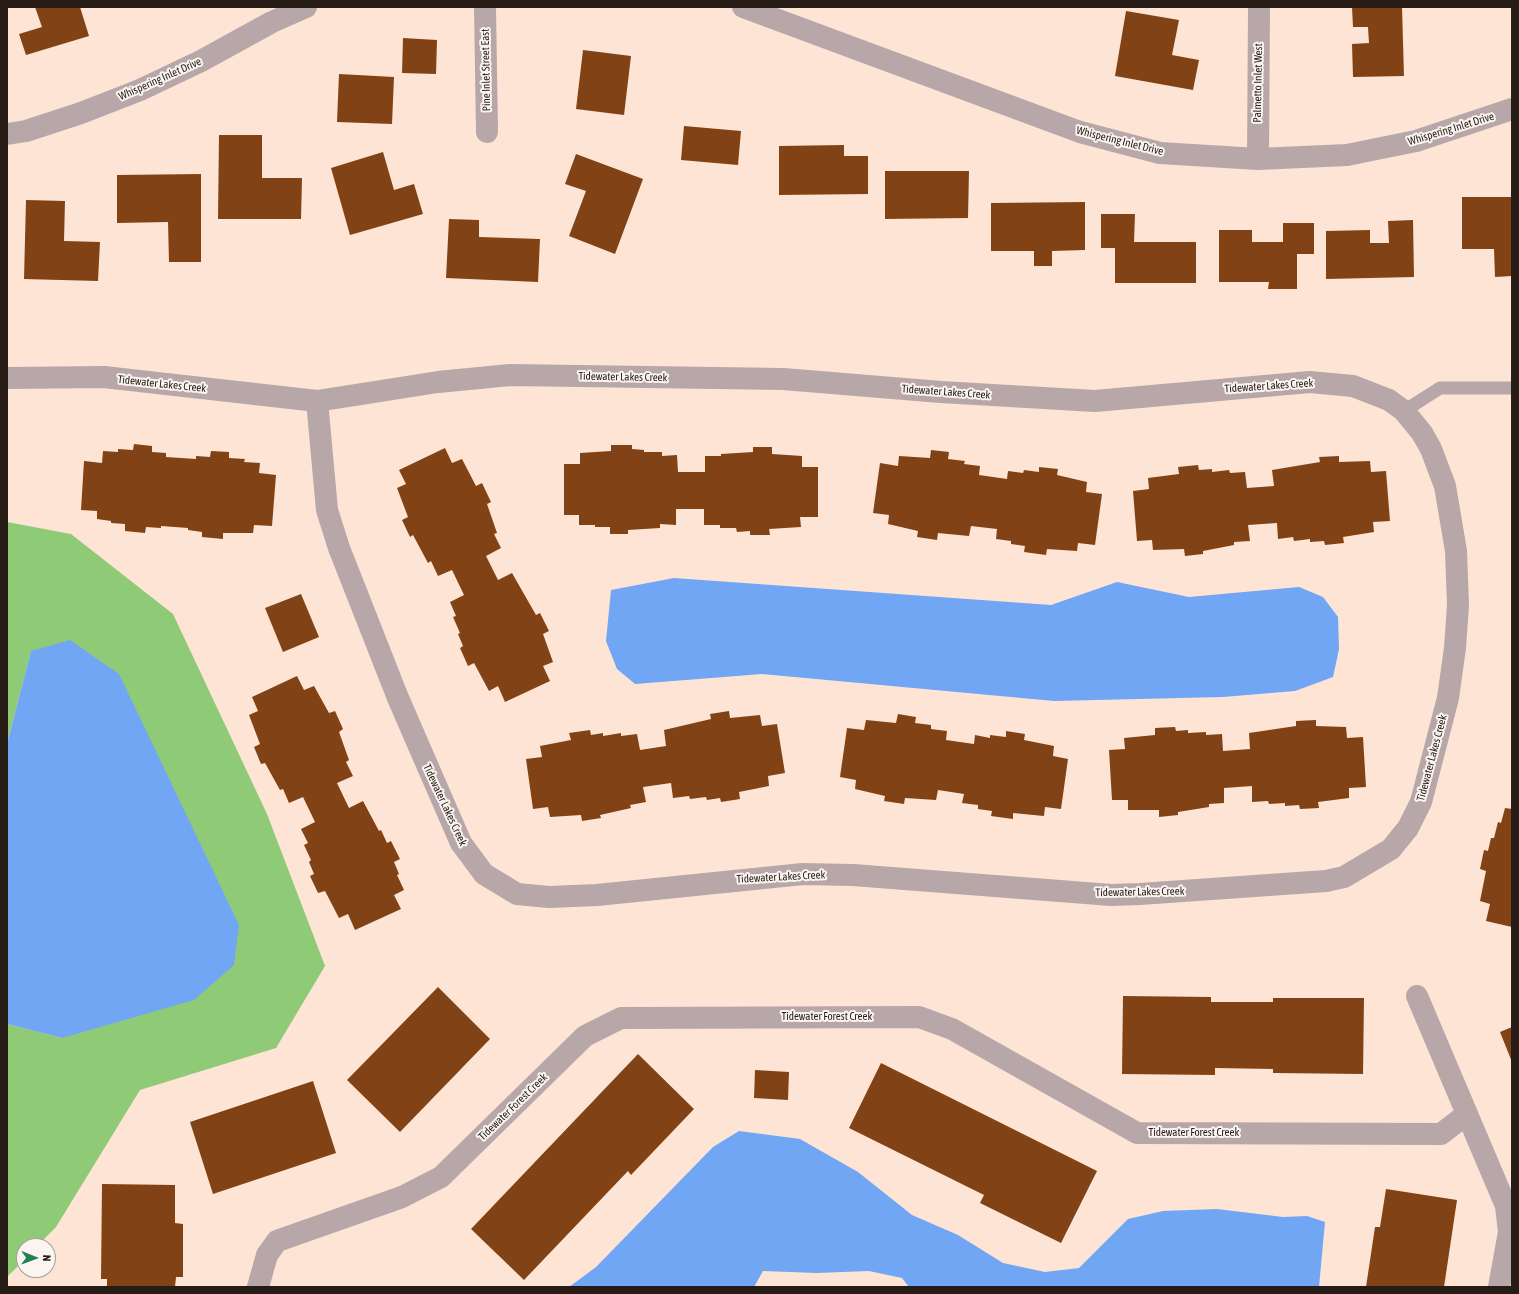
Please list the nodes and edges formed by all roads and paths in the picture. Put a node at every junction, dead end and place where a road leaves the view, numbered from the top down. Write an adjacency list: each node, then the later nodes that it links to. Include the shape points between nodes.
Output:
1 (306, 7): 7 (street, Whispering Inlet Drive, via 140,90 74,116 26,131)
2 (485, 7): 6 (street, Pine Inlet Street East)
3 (743, 7): 8 (street, Whispering Inlet Drive, via 1080,132 1160,153)
4 (1259, 7): 8 (street, Palmetto Inlet West)
5 (1512, 109): 8 (street, Whispering Inlet Drive, via 1416,141 1347,155)
6 (487, 132)
7 (7, 134)
8 (1258, 159)
9 (7, 378): 11 (street, Tidewater Lakes Creek, via 104,377)
10 (1512, 388): 12 (lane, via 1440,388)
11 (317, 401): 12 (street, Tidewater Lakes Creek, via 438,382 510,375 783,379 1095,401 1310,382 1353,386 1389,400); 12 (street, Tidewater Lakes Creek, via 327,510 339,548 398,698 461,844 484,874 517,894 549,897 597,895 803,874 853,875 1111,895 1326,881 1344,877 1391,849 1408,828 1418,808 1448,698 1455,648 1458,605 1456,551 1445,486 1431,449)
12 (1404, 411)
13 (1417, 996): 14 (street)
14 (1467, 1114): 15 (street, Tidewater Forest Creek, via 1441,1134 1137,1133 952,1029 919,1017 621,1018 585,1036 441,1177 402,1197 277,1241 267,1255); 16 (street, via 1506,1206 1509,1232)
15 (258, 1287)
16 (1499, 1287)

